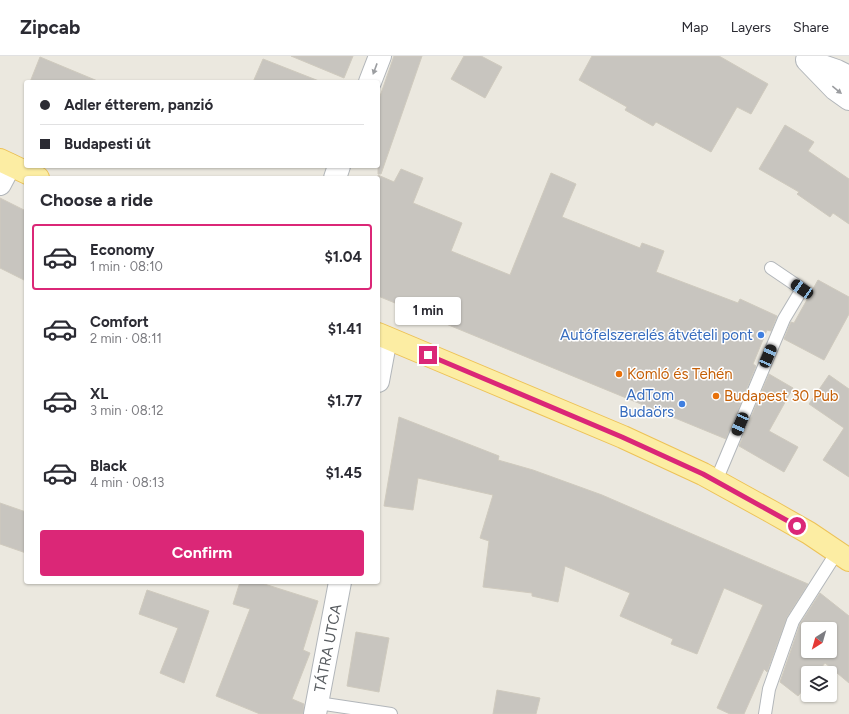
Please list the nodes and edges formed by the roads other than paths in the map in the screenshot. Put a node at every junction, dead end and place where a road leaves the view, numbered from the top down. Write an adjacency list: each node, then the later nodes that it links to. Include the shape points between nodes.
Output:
1 (380, 56): 4 (street, one-way to 4)
2 (803, 58): 3 (street); 5 (street, one-way to 5, via 835,90)
3 (849, 77)
4 (371, 80)
5 (849, 99)
6 (5, 162): 7 (main road); 8 (street)
7 (34, 176)
8 (0, 184)
9 (771, 268): 12 (lane, via 802,289 784,319)
10 (382, 336): 11 (street); 12 (main road, via 622,437)
11 (380, 358)
12 (716, 481): 13 (main road, via 779,515)
13 (843, 556): 17 (lane, via 794,621 769,689)
14 (340, 584): 15 (street, TÁTRA UTCA)
15 (316, 708): 16 (lane)
16 (391, 714)
17 (765, 714)

